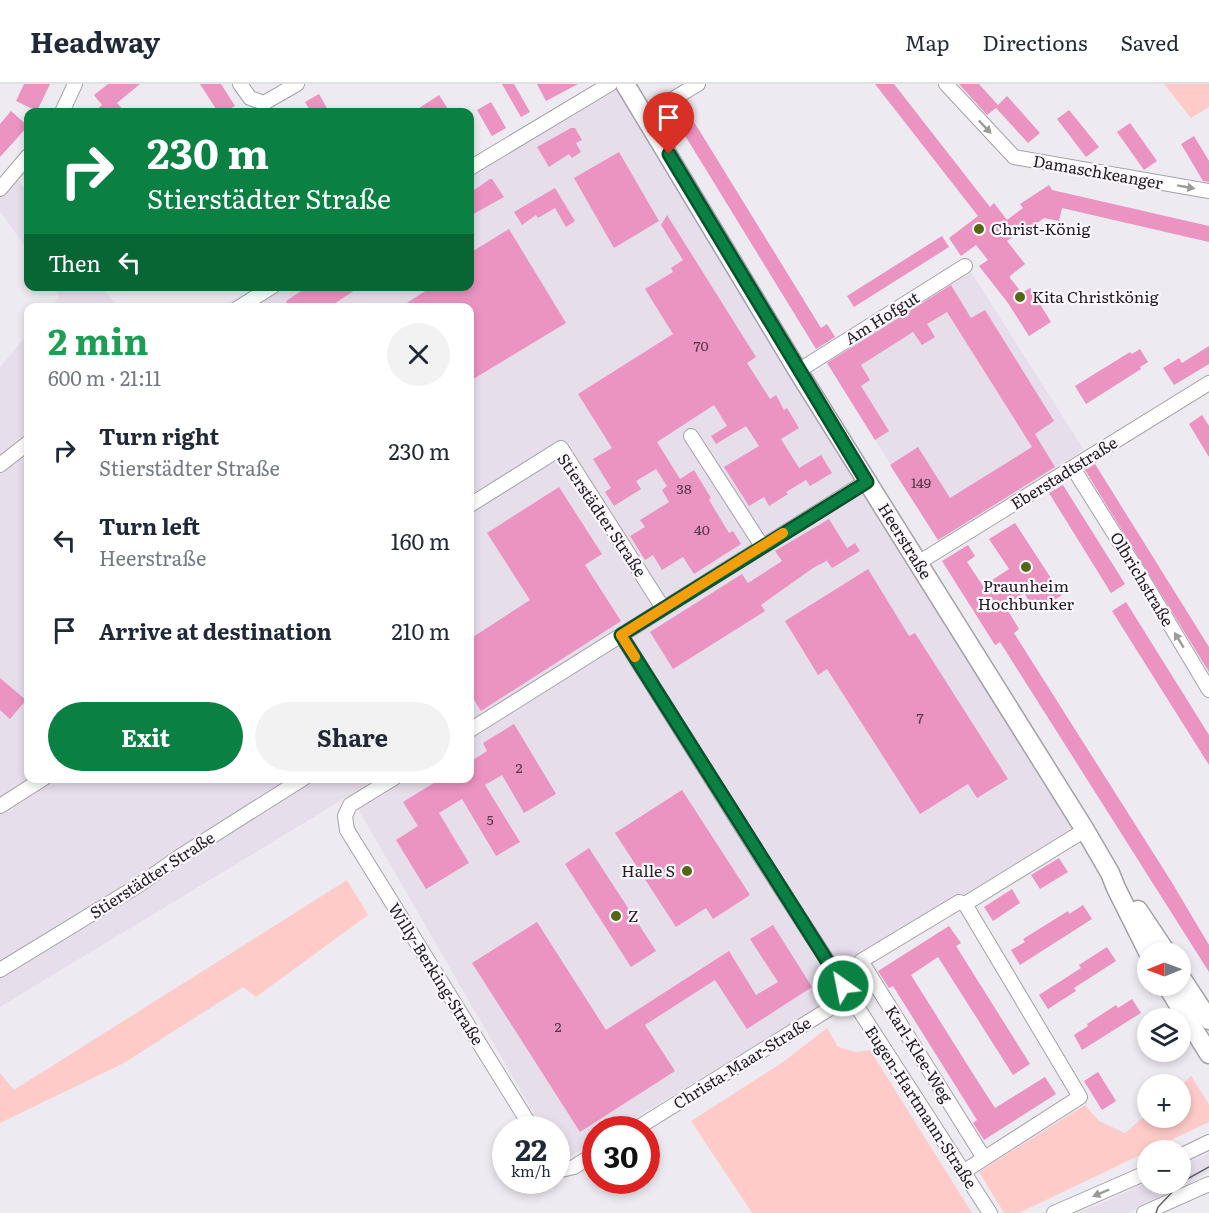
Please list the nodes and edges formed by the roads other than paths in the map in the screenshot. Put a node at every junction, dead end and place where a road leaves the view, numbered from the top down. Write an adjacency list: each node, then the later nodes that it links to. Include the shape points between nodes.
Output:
1 (75, 84): 9 (street)
2 (240, 84): 8 (street, via 250,98)
3 (297, 84): 8 (street)
4 (610, 84): 13 (street)
5 (626, 84): 11 (main road, Heerstraße)
6 (698, 84): 11 (street)
7 (946, 84): 15 (street, Damaschkeanger, one-way to 15, via 1014,157)
8 (264, 103): 10 (street)
9 (64, 108)
10 (256, 108)
11 (645, 115): 19 (main road, Heerstraße)
12 (24, 161): 14 (street)
13 (474, 166)
14 (0, 189)
15 (1209, 191)
16 (965, 266): 19 (street, Am Hofgut)
17 (265, 291): 18 (street)
18 (246, 303)
19 (798, 370): 25 (main road, Heerstraße)
20 (1207, 389): 24 (street, Eberstadtstraße)
21 (691, 435): 27 (street)
22 (24, 446): 23 (street)
23 (0, 465)
24 (1073, 468): 28 (street, Eberstadtstraße); 31 (street, Olbrichstraße, one-way to 24)
25 (867, 482): 27 (street); 28 (main road, Heerstraße)
26 (474, 502): 29 (street, Stierstädter Straße, via 561,448)
27 (762, 546): 29 (street)
28 (918, 562): 37 (main road, Heerstraße)
29 (663, 608): 30 (street)
30 (621, 635): 32 (street); 44 (street, Eugen-Hartmann-Straße)
31 (1209, 690)
32 (474, 727)
33 (36, 783): 36 (street)
34 (296, 783): 42 (street, Stierstädter Straße)
35 (386, 783): 48 (street, Willy-Berking-Straße, via 350,805 345,816 347,830)
36 (0, 806)
37 (1085, 830): 38 (main road, Heerstraße); 39 (street, Karl-Klee-Weg)
38 (1110, 873): 40 (main road, Heerstraße); 41 (main road, Heerstraße, via 1122,884)
39 (965, 904): 52 (street, via 1080,1097); 52 (street, Karl-Klee-Weg, via 959,902 861,961)
40 (1143, 942)
41 (1160, 942)
42 (0, 970)
43 (1191, 993): 46 (main road)
44 (850, 996): 49 (street, Christa-Maar-Straße); 53 (street, Eugen-Hartmann-Straße)
45 (1173, 996): 47 (main road)
46 (1209, 1020)
47 (1209, 1054)
48 (524, 1116)
49 (657, 1116)
50 (1209, 1142): 51 (street)
51 (1191, 1151)
52 (984, 1158): 53 (street)
53 (963, 1172): 56 (street, Eugen-Hartmann-Straße)
54 (1137, 1177): 57 (street, one-way to 57)
55 (1209, 1184): 58 (street)
56 (990, 1213)
57 (1054, 1213)
58 (1144, 1213)

